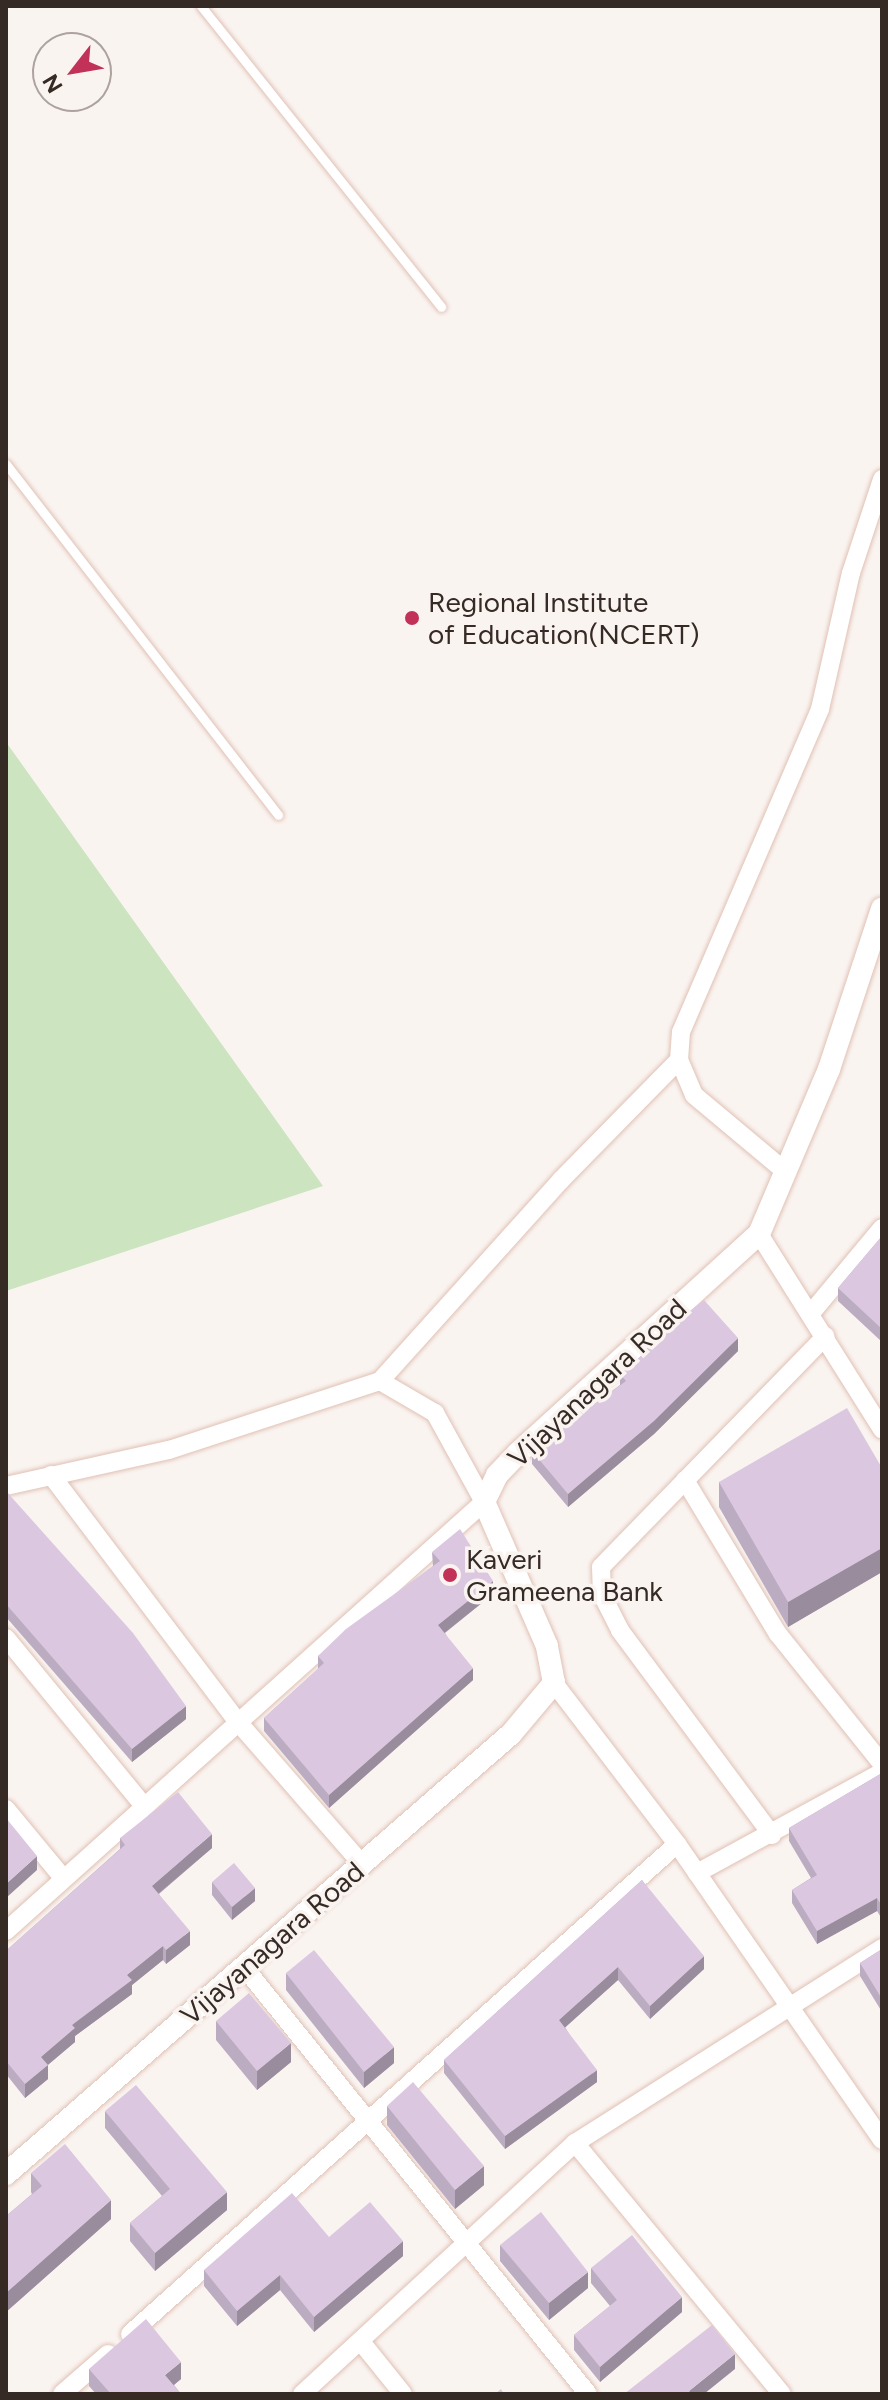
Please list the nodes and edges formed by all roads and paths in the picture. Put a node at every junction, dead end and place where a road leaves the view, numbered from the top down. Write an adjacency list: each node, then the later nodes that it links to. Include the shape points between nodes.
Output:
1 (201, 6): 2 (lane)
2 (441, 307)
3 (6, 464): 5 (lane)
4 (882, 479): 7 (street, via 847,587 820,709 681,1032)
5 (278, 815)
6 (882, 909): 8 (street, Vijayanagara Road, via 829,1069)
7 (679, 1060): 8 (street, via 694,1095); 13 (street, via 561,1180)
8 (786, 1172): 10 (street, Vijayanagara Road)
9 (882, 1228): 11 (street)
10 (759, 1234): 11 (street); 18 (street, Vijayanagara Road, via 518,1453 497,1475)
11 (812, 1312): 12 (street)
12 (826, 1336): 14 (street); 16 (street)
13 (380, 1381): 15 (street, via 169,1450); 18 (street, via 435,1413)
14 (882, 1429)
15 (51, 1475): 17 (street); 21 (street)
16 (685, 1480): 22 (street, via 778,1634); 26 (street, via 601,1567 602,1595 663,1694)
17 (6, 1486)
18 (484, 1502): 20 (street, via 547,1646); 21 (street)
19 (6, 1638): 24 (street)
20 (554, 1683): 27 (street); 28 (street, Vijayanagara Road, via 511,1734)
21 (238, 1722): 24 (street); 28 (street)
22 (882, 1764)
23 (882, 1772): 26 (street)
24 (144, 1806): 30 (street)
25 (6, 1809): 30 (street)
26 (772, 1835): 29 (street)
27 (677, 1844): 29 (street); 35 (street)
28 (362, 1864): 33 (street, Vijayanagara Road)
29 (697, 1873): 34 (street)
30 (63, 1878): 31 (street)
31 (6, 1931)
32 (882, 1948): 34 (street)
33 (244, 1967): 35 (street); 38 (street, Vijayanagara Road)
34 (787, 2005): 36 (street); 37 (street)
35 (372, 2122): 39 (street); 41 (street)
36 (882, 2140)
37 (575, 2143): 39 (street); 45 (street)
38 (6, 2174)
39 (465, 2244): 40 (street); 44 (street)
40 (362, 2343): 42 (street); 43 (street)
41 (62, 2394)
42 (302, 2394)
43 (403, 2394)
44 (588, 2394)
45 (782, 2394)

